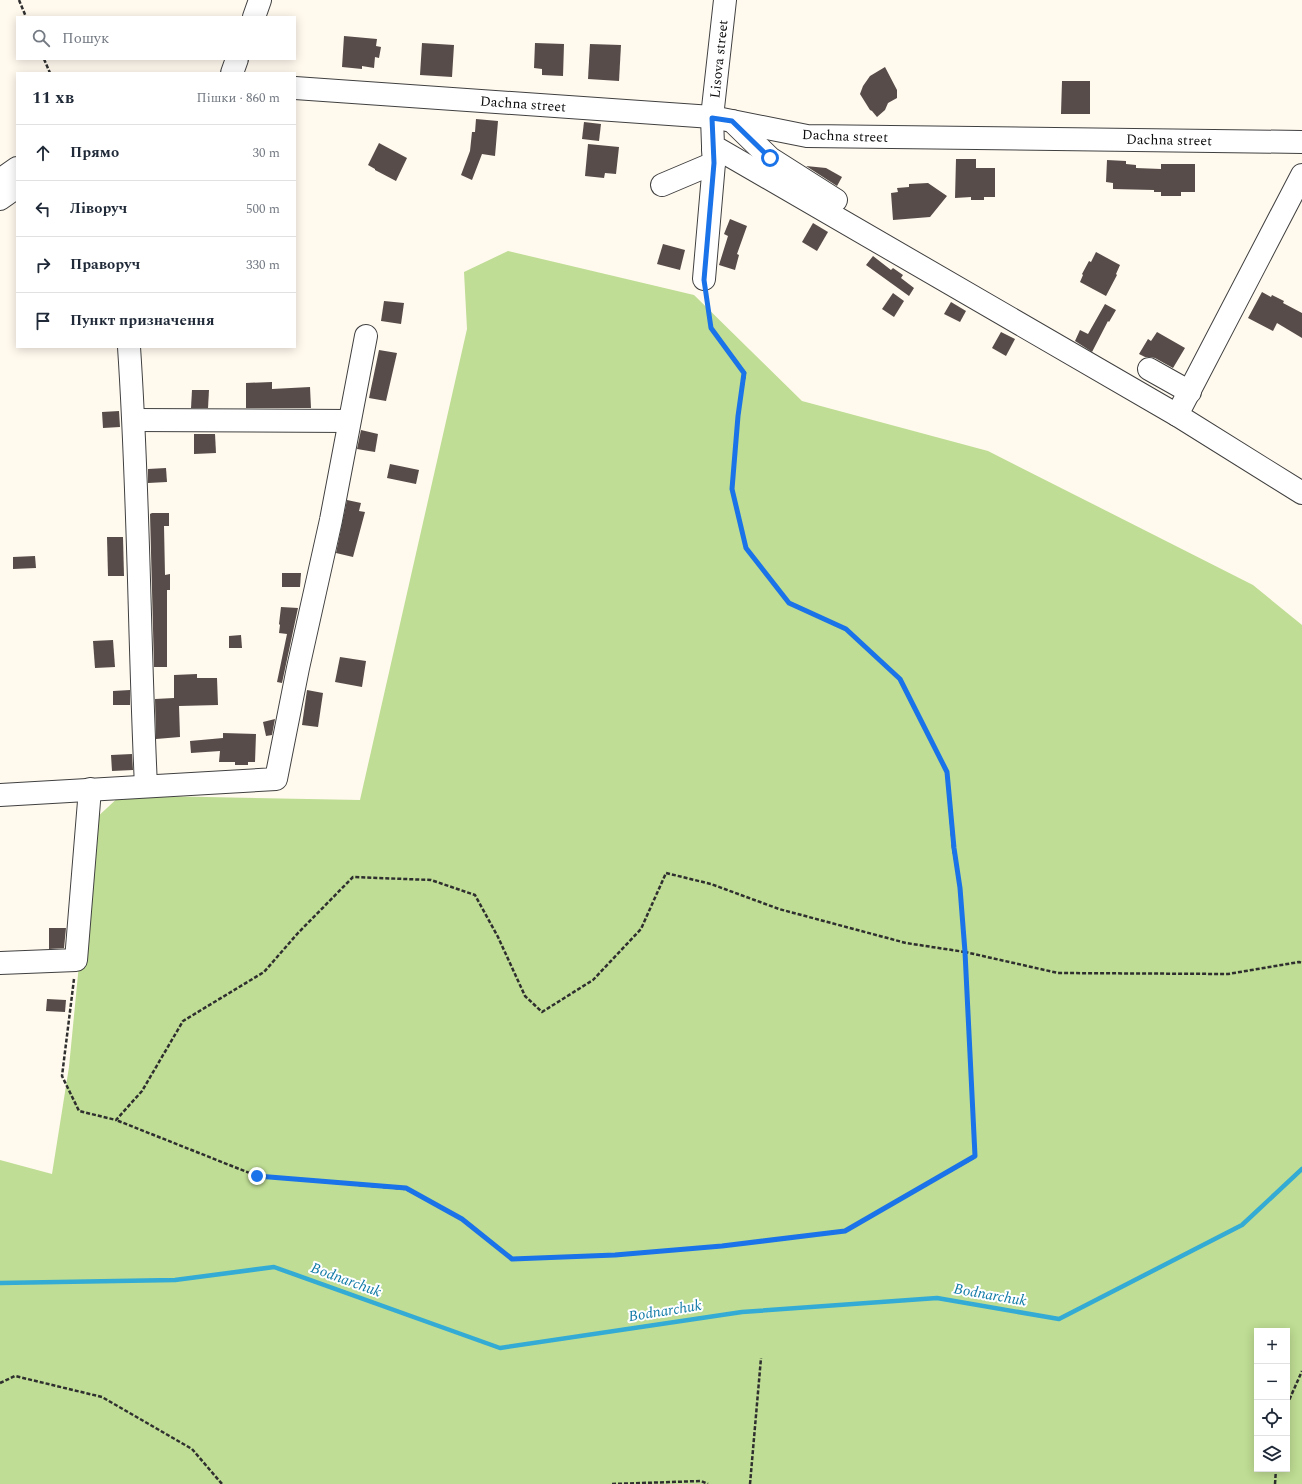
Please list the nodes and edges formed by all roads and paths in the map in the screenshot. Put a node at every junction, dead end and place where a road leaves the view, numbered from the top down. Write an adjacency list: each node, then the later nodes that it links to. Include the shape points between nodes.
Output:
1 (19, 0): 4 (path)
2 (260, 0): 5 (street)
3 (725, 0): 11 (street, Lisova street)
4 (26, 16)
5 (254, 16)
6 (44, 60): 8 (path)
7 (237, 60): 9 (street)
8 (50, 72)
9 (232, 72)
10 (296, 88): 11 (street, Dachna street)
11 (722, 119): 12 (street, Dachna street, via 807,136); 13 (street, Lisova street); 21 (street, via 770,158 829,196)
12 (1302, 142)
13 (713, 154): 17 (street); 20 (street, Lisova street); 26 (street)
14 (16, 169): 16 (street)
15 (1302, 175): 25 (street)
16 (0, 180)
17 (662, 185)
18 (16, 188): 19 (street)
19 (0, 199)
20 (704, 280): 33 (path, via 711,328 744,373 732,489 746,548 789,603 846,629 900,679 947,772)
21 (1069, 334)
22 (366, 336): 28 (street)
23 (128, 348): 27 (street)
24 (1149, 369): 25 (street)
25 (1190, 392): 26 (street)
26 (1178, 415): 29 (street)
27 (134, 420): 28 (street); 30 (street)
28 (349, 421): 30 (street, via 331,520 276,779)
29 (1302, 493)
30 (146, 786): 31 (street)
31 (90, 789): 32 (street); 34 (street)
32 (0, 795)
33 (965, 952): 36 (path, via 1058,973 1228,974); 37 (path, via 906,943 779,909 711,884 666,873 641,929 593,980 542,1012 525,996 475,895 432,880 353,877 264,972 184,1021 142,1091); 37 (path, via 975,1156 845,1231 722,1246 512,1259 462,1219 406,1188 257,1176)
34 (76, 960): 35 (street); 37 (path, via 62,1076 80,1111)
35 (0, 963)
36 (1302, 963)
37 (116, 1120)
38 (761, 1358): 46 (path)
39 (1302, 1371): 41 (path)
40 (0, 1383): 43 (path, via 16,1376 102,1397 192,1449)
41 (1289, 1400)
42 (1276, 1472): 47 (path)
43 (222, 1484)
44 (612, 1484): 45 (path, via 701,1481)
45 (708, 1484)
46 (750, 1484)
47 (1274, 1484)

